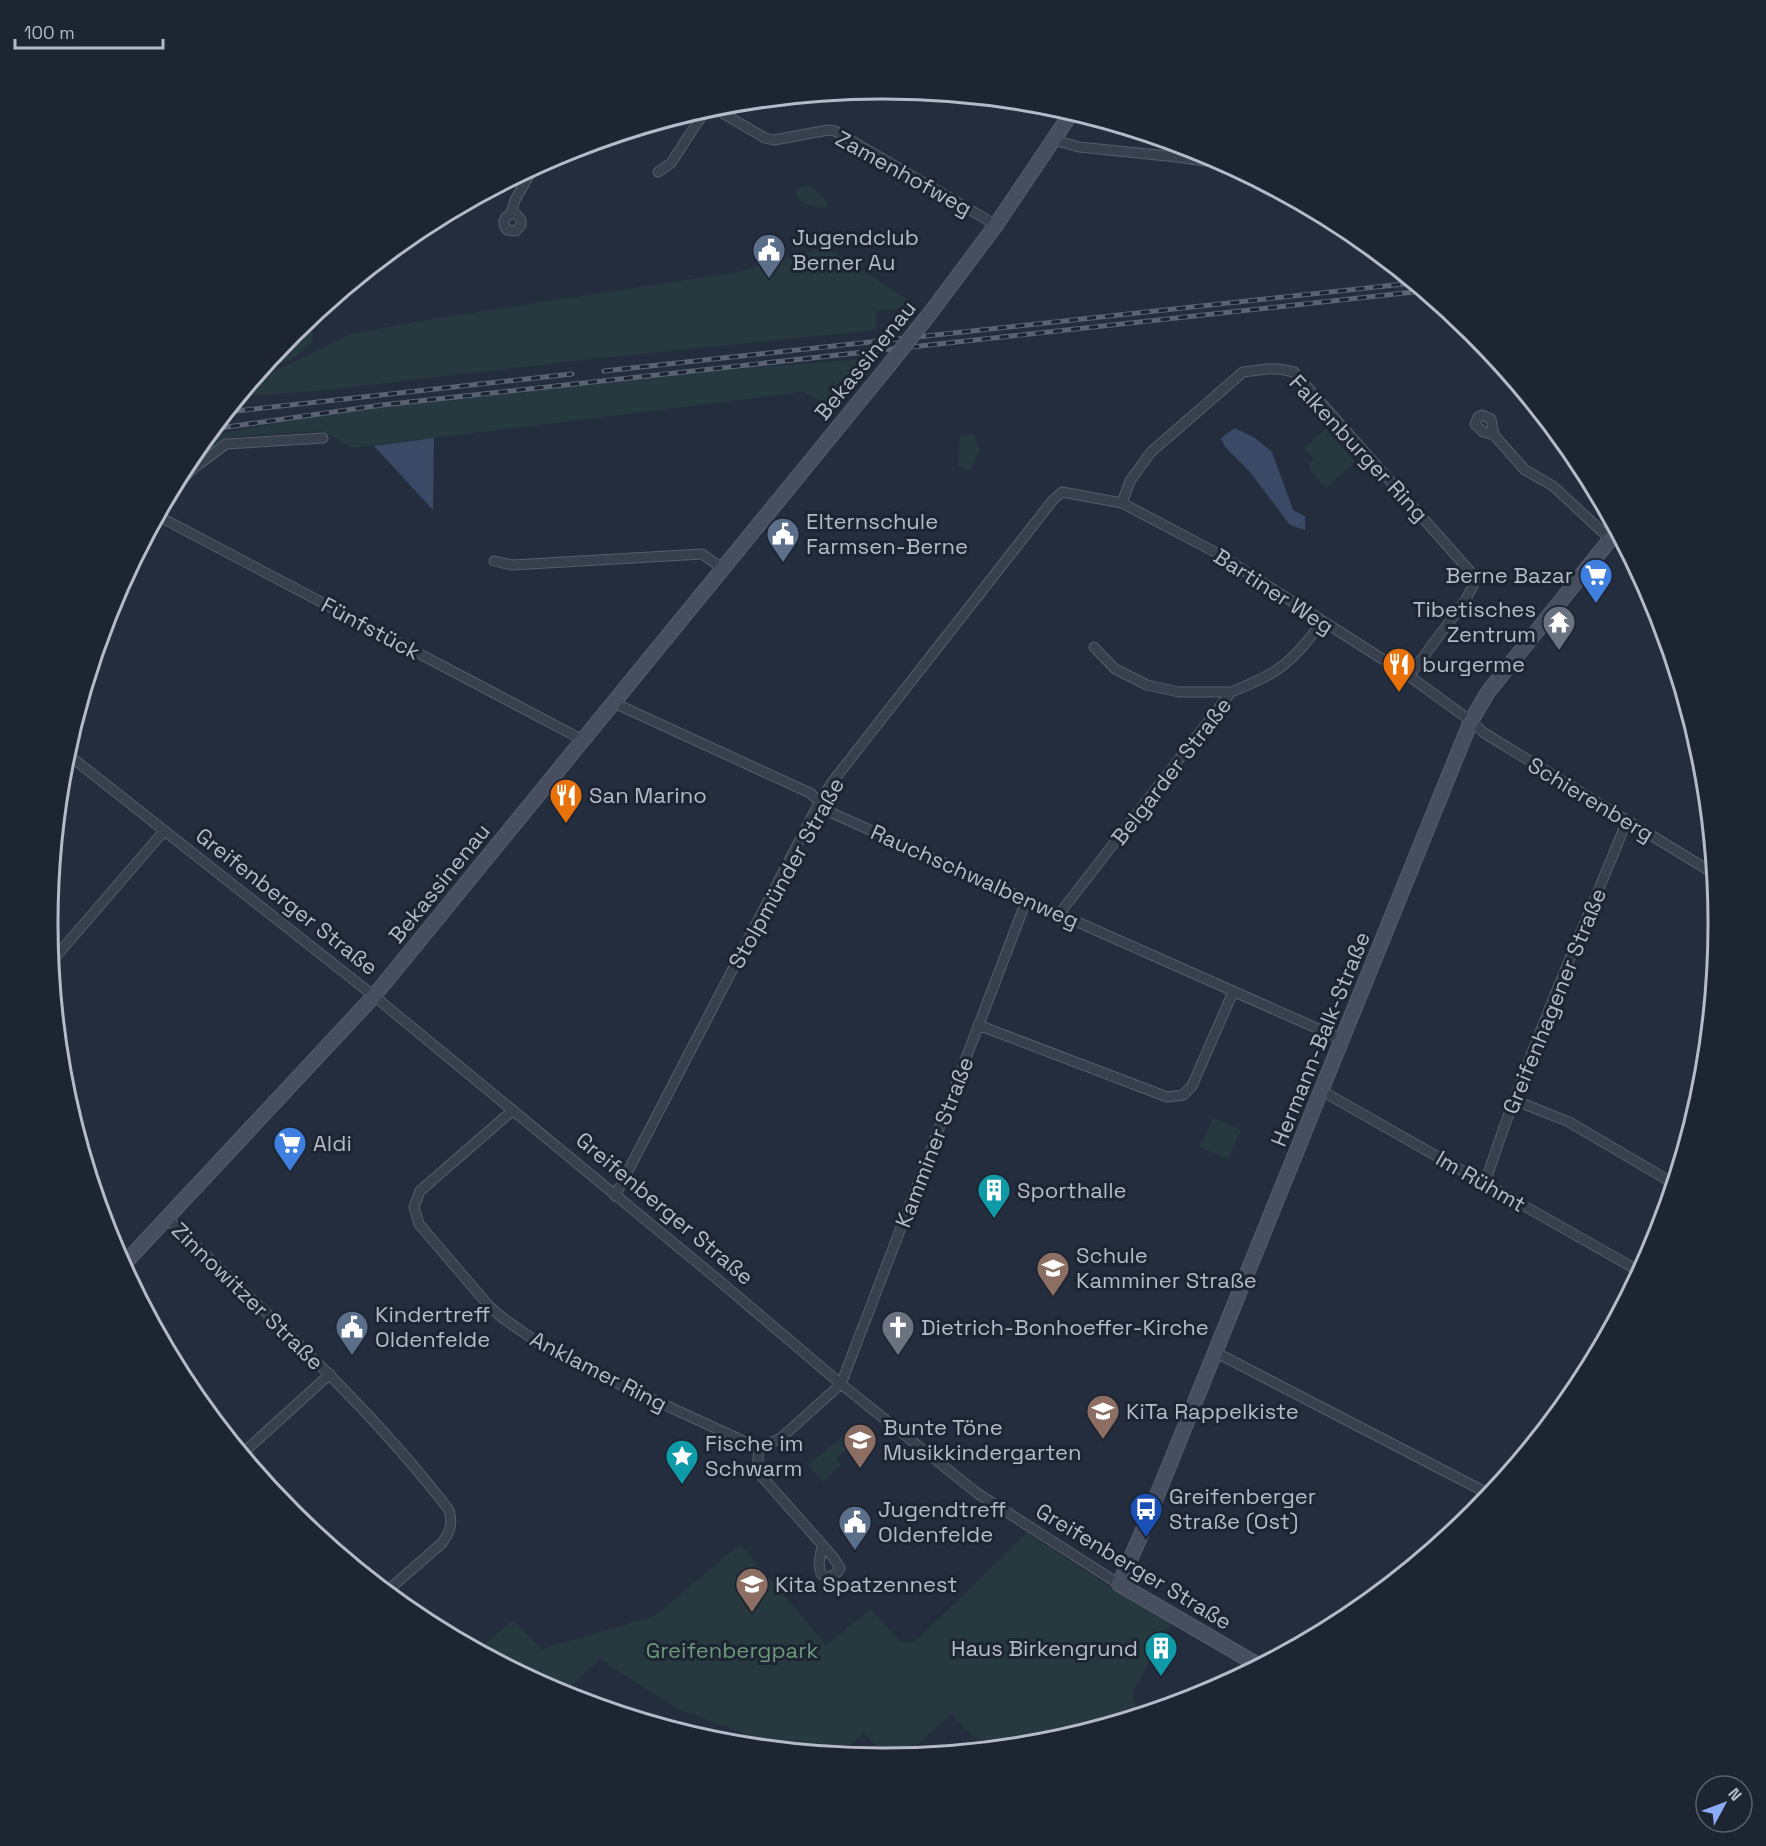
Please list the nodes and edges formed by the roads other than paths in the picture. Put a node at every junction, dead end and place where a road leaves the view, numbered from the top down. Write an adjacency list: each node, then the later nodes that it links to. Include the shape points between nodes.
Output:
1 (724, 114): 9 (street, Zamenhofweg, via 774,140 835,131)
2 (699, 120): 6 (street, via 671,163)
3 (1067, 120): 4 (street, Bekassinenau)
4 (1054, 140): 5 (street, via 1079,147); 9 (street, Bekassinenau)
5 (1195, 160)
6 (658, 172)
7 (527, 180): 8 (street)
8 (511, 214)
9 (996, 225): 19 (street, Bekassinenau, bridge, via 932,312)
10 (1494, 435): 16 (street, Hermann-Balk-Straße, via 1525,470 1553,486)
11 (323, 438): 12 (street, via 226,444)
12 (196, 466)
13 (1062, 492): 14 (street, Bartiner Weg); 28 (street, Stolpmünder Straße)
14 (1122, 502): 20 (street, Bartiner Weg, via 1213,551); 22 (street, Falkenburger Ring, via 1130,481 1151,452 1244,372 1294,372 1475,577 1465,601)
15 (165, 519): 26 (street, Fünfstück)
16 (1607, 530)
17 (1611, 537): 25 (street, Hermann-Balk-Straße, via 1488,693)
18 (495, 561): 19 (street, via 512,564 702,554)
19 (722, 568): 24 (street, Bekassinenau)
20 (1322, 622): 22 (street, Bartiner Weg); 23 (street, Belgarder Straße, via 1281,667)
21 (1094, 647): 23 (street, via 1115,669 1147,685 1179,692)
22 (1409, 676): 25 (street, Bartiner Weg)
23 (1231, 692): 33 (street, Belgarder Straße)
24 (614, 703): 26 (street, Bekassinenau); 28 (street, Rauchschwalbenweg)
25 (1472, 721): 29 (street, Schierenberg, via 1484,733); 38 (street, Hermann-Balk-Straße)
26 (583, 740): 36 (street, Bekassinenau)
27 (75, 760): 30 (street, Greifenberger Straße)
28 (820, 801): 32 (street, Rauchschwalbenweg, via 834,814); 44 (street, Stolpmünder Straße)
29 (1627, 821): 31 (street, Schierenberg); 40 (street, Greifenhagener Straße)
30 (164, 831): 34 (street); 36 (street, Greifenberger Straße)
31 (1706, 869)
32 (1027, 899): 33 (street, Rauchschwalbenweg); 37 (street, Kamminer Straße)
33 (1060, 913): 35 (street, Rauchschwalbenweg)
34 (59, 953)
35 (1233, 992): 37 (street, via 1192,1086 1183,1095 1167,1097); 38 (street, Rauchschwalbenweg)
36 (374, 996): 41 (street, Greifenberger Straße); 45 (street, Bekassinenau)
37 (978, 1025): 50 (street, Kamminer Straße)
38 (1341, 1039): 39 (street, Hermann-Balk-Straße)
39 (1322, 1091): 43 (street, Im Rühmt); 48 (street, Hermann-Balk-Straße)
40 (1514, 1100): 42 (street, via 1569,1122); 43 (street, Greifenhagener Straße)
41 (513, 1110): 44 (street, Greifenberger Straße); 52 (street, Anklamer Ring, via 420,1191 414,1207 419,1224 489,1306 543,1346)
42 (1666, 1180)
43 (1485, 1183): 47 (street, Im Rühmt)
44 (615, 1196): 50 (street, Greifenberger Straße)
45 (167, 1218): 46 (street, Bekassinenau); 49 (street, Zinnowitzer Straße)
46 (130, 1257)
47 (1632, 1267)
48 (1215, 1352): 53 (street); 55 (street, Hermann-Balk-Straße)
49 (330, 1374): 51 (street, Zinnowitzer Straße); 56 (street, Zinnowitzer Straße, via 429,1485 451,1518 448,1535 441,1544)
50 (841, 1384): 52 (street, via 781,1438); 55 (street, Greifenberger Straße, via 977,1493)
51 (248, 1448)
52 (759, 1448): 54 (street, via 757,1471)
53 (1482, 1490)
54 (822, 1545)
55 (1119, 1584): 57 (street, Greifenberger Straße)
56 (393, 1586)
57 (1251, 1661)

